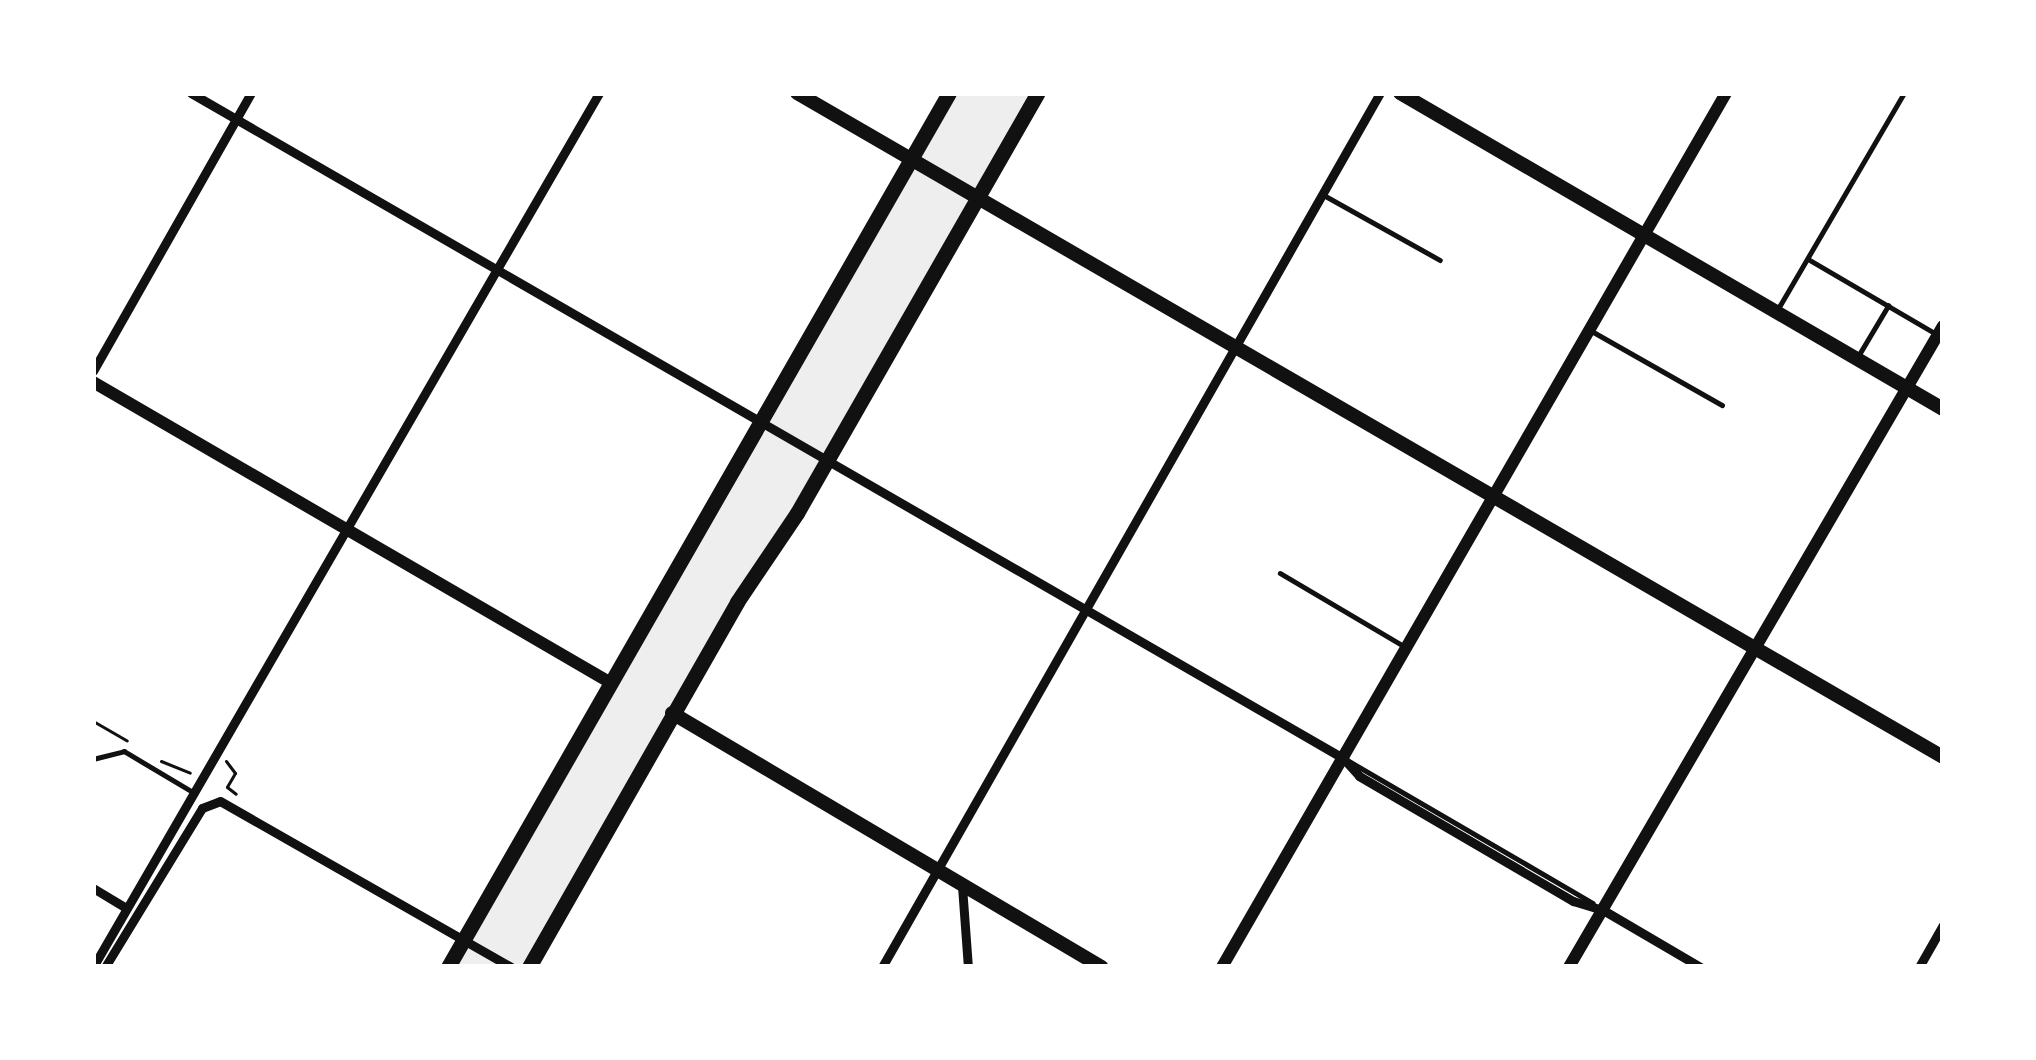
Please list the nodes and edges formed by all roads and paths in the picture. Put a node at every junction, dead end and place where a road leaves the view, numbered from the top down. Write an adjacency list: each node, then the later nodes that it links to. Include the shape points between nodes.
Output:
1 (191, 93): 11 (street)
2 (251, 93): 11 (street)
3 (599, 93): 18 (street)
4 (797, 93): 12 (main road)
5 (949, 93): 12 (main road)
6 (1038, 93): 14 (main road)
7 (1379, 93): 13 (street)
8 (1400, 93): 15 (main road)
9 (1726, 93): 15 (street)
10 (1904, 93): 16 (lane)
11 (236, 119): 18 (street); 25 (street)
12 (911, 159): 14 (main road); 30 (main road)
13 (1322, 194): 17 (lane); 23 (street)
14 (978, 197): 23 (main road); 31 (main road)
15 (1645, 235): 20 (main road); 21 (street)
16 (1807, 258): 19 (lane); 20 (lane)
17 (1440, 260)
18 (497, 270): 30 (street); 33 (street)
19 (1888, 306): 22 (lane); 24 (lane)
20 (1776, 312): 24 (main road)
21 (1590, 330): 28 (lane); 32 (street)
22 (1940, 330): 27 (street)
23 (1234, 346): 32 (main road); 35 (street)
24 (1856, 359): 27 (main road)
25 (93, 370)
26 (93, 382): 33 (street)
27 (1907, 388): 29 (main road); 37 (street)
28 (1722, 405)
29 (1943, 410)
30 (762, 420): 31 (street); 38 (main road)
31 (828, 460): 35 (street); 39 (main road)
32 (1495, 497): 36 (street); 37 (main road)
33 (349, 528): 38 (street); 40 (street)
34 (1280, 573): 36 (lane)
35 (1083, 609): 42 (street); 46 (street)
36 (1407, 648): 42 (street)
37 (1756, 648): 41 (main road); 50 (street)
38 (611, 683): 52 (main road)
39 (672, 713): 46 (main road); 57 (main road)
40 (220, 755): 44 (street); 45 (path, via 235,773 227,787)
41 (1943, 757)
42 (1343, 758): 50 (street, via 1359,776 1554,890); 61 (street)
43 (93, 760): 44 (lane, via 124,751)
44 (193, 792): 49 (street)
45 (237, 793)
46 (934, 869): 47 (main road); 58 (street)
47 (962, 886): 59 (street); 60 (main road)
48 (93, 888): 49 (street)
49 (125, 907): 53 (street)
50 (1603, 910): 62 (street); 63 (street)
51 (1943, 925): 64 (street)
52 (464, 940): 54 (street, via 220,801 202,808); 55 (main road); 56 (street)
53 (93, 967)
54 (105, 967)
55 (448, 967)
56 (511, 967)
57 (529, 967)
58 (882, 967)
59 (968, 967)
60 (1102, 967)
61 (1222, 967)
62 (1569, 967)
63 (1700, 967)
64 (1919, 967)

